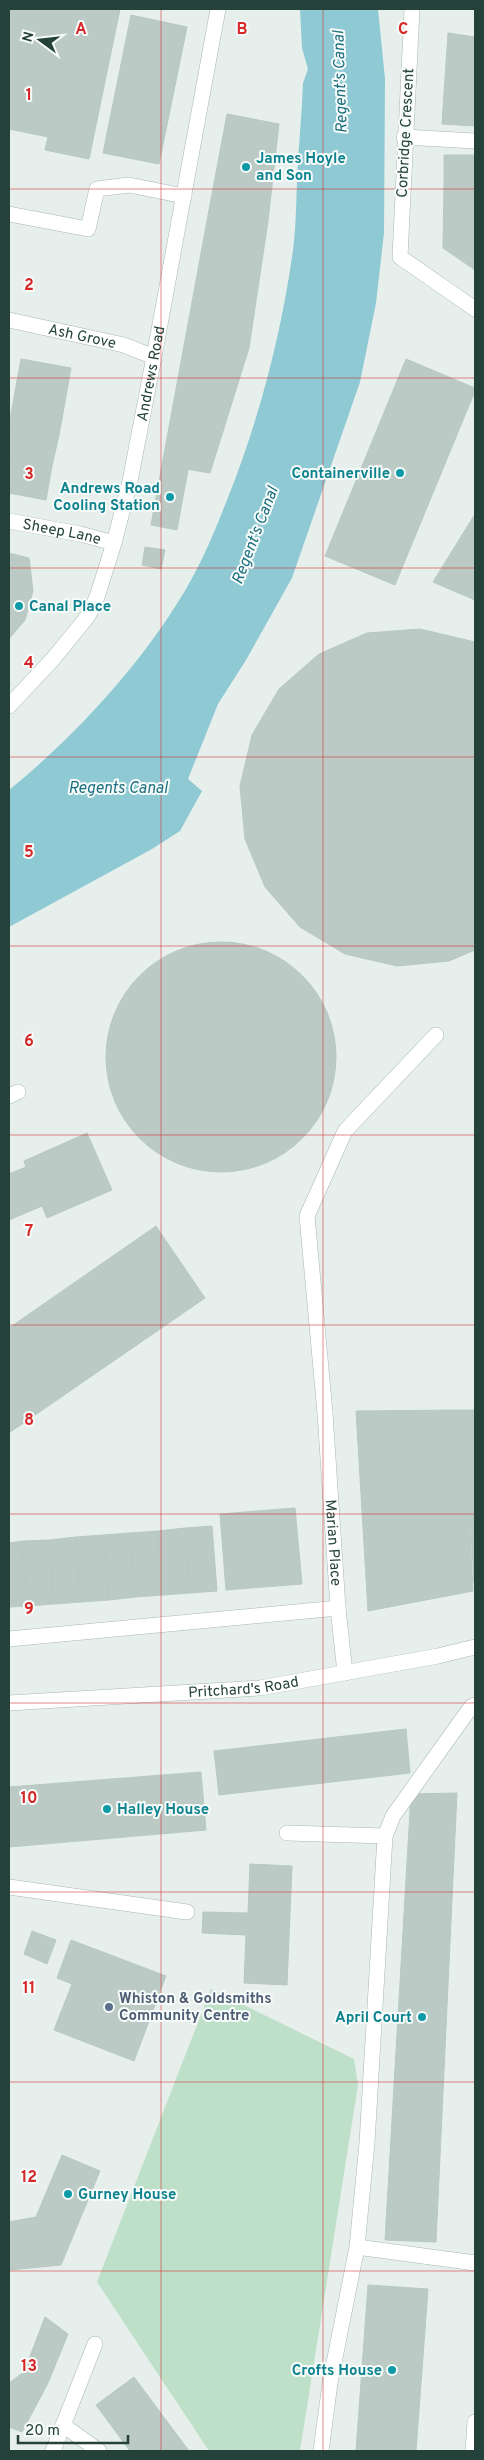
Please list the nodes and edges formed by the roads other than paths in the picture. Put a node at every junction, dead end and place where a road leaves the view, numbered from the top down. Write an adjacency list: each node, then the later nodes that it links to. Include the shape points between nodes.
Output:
1 (218, 9): 5 (street, Andrews Road)
2 (412, 9): 3 (street, Corbridge Crescent)
3 (404, 137): 4 (street); 7 (street, Corbridge Crescent, via 400,257)
4 (475, 141)
5 (184, 196): 6 (street, via 130,185 97,189 88,230); 9 (street, Andrews Road)
6 (9, 214)
7 (475, 309)
8 (9, 320): 9 (street, Ash Grove, via 124,345)
9 (154, 356): 11 (street, Andrews Road)
10 (9, 521): 11 (street, Sheep Lane)
11 (114, 543): 12 (street, Andrews Road, via 88,616)
12 (9, 706)
13 (436, 1035): 14 (street, Marian Place, via 345,1131 307,1216)
14 (338, 1608): 15 (street); 17 (street, Marian Place)
15 (9, 1639)
16 (475, 1647): 17 (street, Pritchard's Road)
17 (345, 1673): 18 (street, Pritchard's Road, via 260,1688)
18 (9, 1703)
19 (475, 1705): 21 (street, via 393,1816)
20 (287, 1834): 21 (street)
21 (385, 1836): 24 (street)
22 (9, 1887): 23 (street)
23 (187, 1912)
24 (358, 2247): 25 (street); 32 (street, via 330,2383)
25 (475, 2263)
26 (95, 2344): 28 (street)
27 (475, 2422): 29 (street)
28 (63, 2425): 30 (street); 31 (street)
29 (474, 2443)
30 (53, 2451)
31 (99, 2451)
32 (321, 2451)

